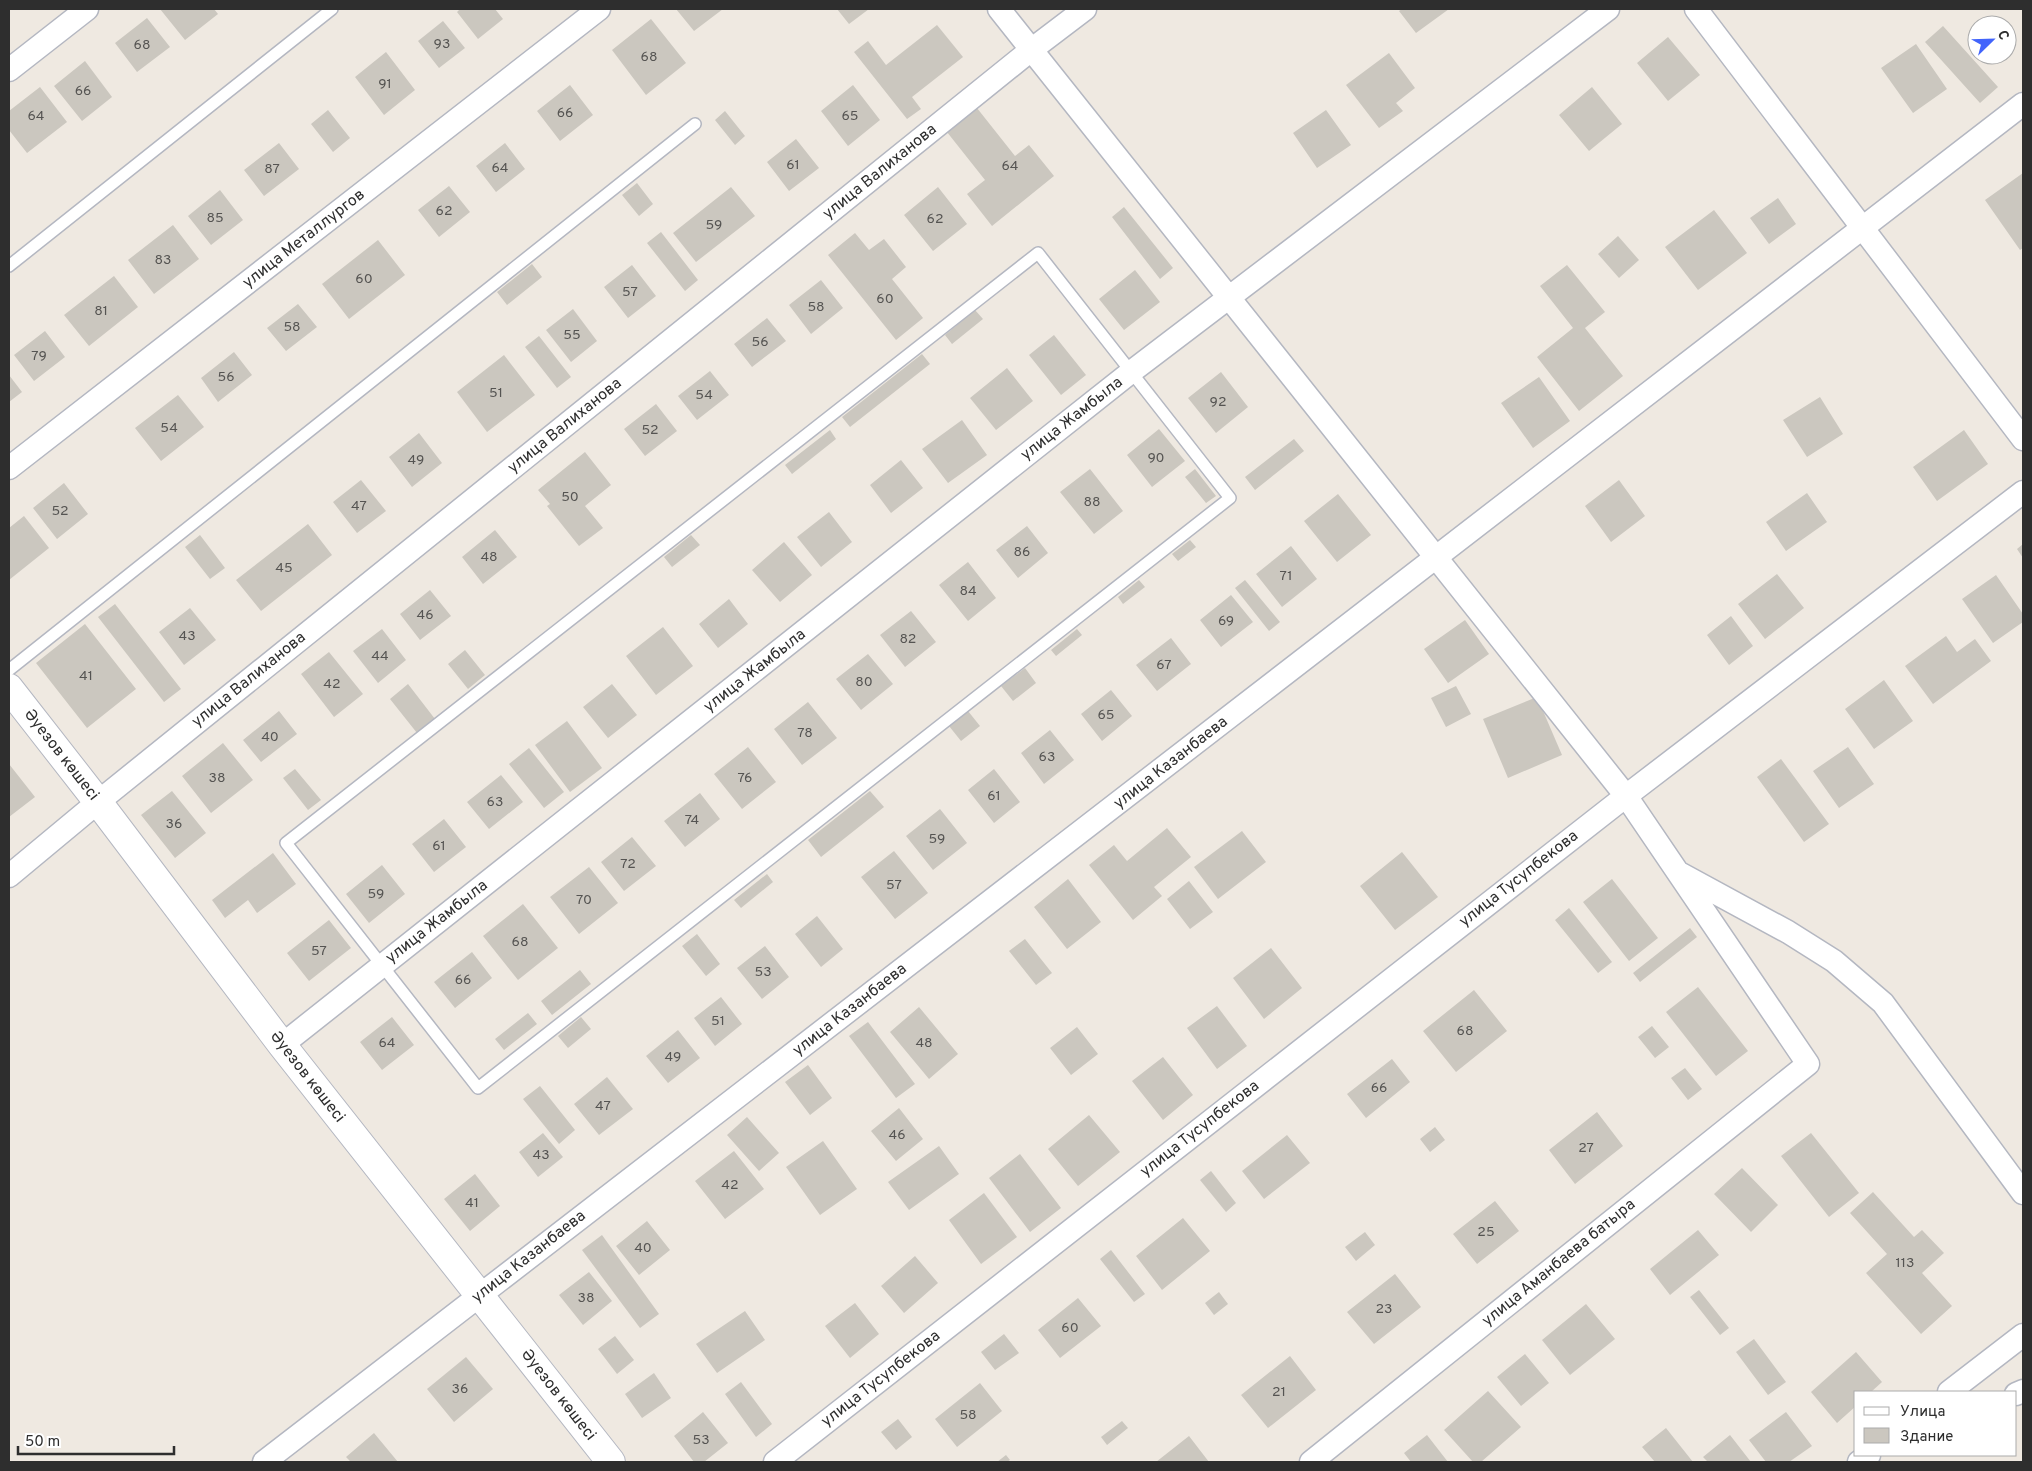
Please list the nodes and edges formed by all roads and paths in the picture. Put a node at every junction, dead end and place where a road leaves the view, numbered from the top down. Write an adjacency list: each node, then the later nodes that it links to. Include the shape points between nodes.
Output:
1 (87, 9): 9 (street)
2 (332, 9): 13 (lane)
3 (599, 9): 17 (street, улица Металлургов)
4 (999, 9): 8 (street)
5 (1085, 9): 8 (street, улица Валиханова)
6 (1608, 9): 14 (street, улица Жамбыла)
7 (1696, 9): 12 (street)
8 (1031, 50): 14 (street); 23 (street, улица Валиханова)
9 (9, 70)
10 (2023, 104): 12 (street, улица Казанбаева)
11 (695, 124): 20 (lane)
12 (1863, 228): 16 (street); 19 (street, улица Казанбаева)
13 (9, 266)
14 (1229, 298): 15 (street, улица Жамбыла); 19 (street)
15 (1131, 372): 26 (street, улица Жамбыла); 26 (lane, via 1038,253 286,843); 26 (lane, via 1230,498 478,1088)
16 (2023, 439)
17 (9, 468)
18 (2023, 492): 22 (street, улица Тусупбекова)
19 (1437, 558): 22 (street); 29 (street, улица Казанбаева)
20 (9, 670)
21 (9, 688): 23 (main road, Әуезов көшесі)
22 (1626, 796): 24 (street); 34 (street, улица Тусупбекова)
23 (98, 802): 25 (street, улица Валиханова); 27 (main road, Әуезов көшесі)
24 (1678, 872): 28 (street, via 1834,961 1883,1003); 35 (street, улица Аманбаева батыра, via 1808,1064)
25 (9, 876)
26 (382, 966): 27 (street, улица Жамбыла)
27 (282, 1045): 29 (main road, Әуезов көшесі)
28 (2023, 1194)
29 (480, 1296): 32 (street, улица Казанбаева); 33 (main road, Әуезов көшесі)
30 (2023, 1335): 31 (street)
31 (1950, 1391)
32 (264, 1462)
33 (611, 1462)
34 (775, 1462)
35 (1311, 1462)

